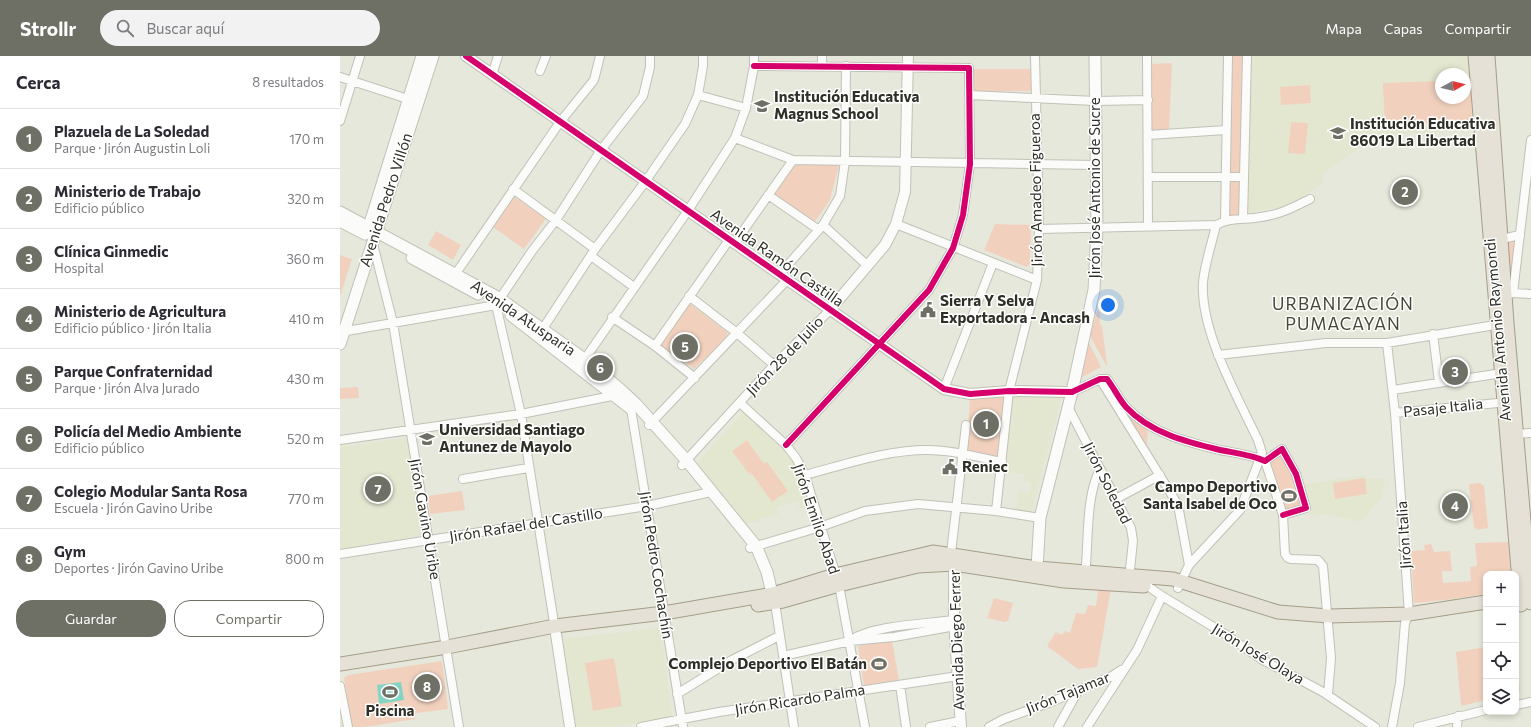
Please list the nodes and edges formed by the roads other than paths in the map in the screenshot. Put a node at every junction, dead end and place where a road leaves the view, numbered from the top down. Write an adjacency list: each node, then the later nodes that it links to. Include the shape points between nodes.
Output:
1 (360, 56): 26 (street)
2 (422, 56): 32 (main road, Avenida Pedro Villón)
3 (433, 56): 32 (main road, Avenida Pedro Villón)
4 (466, 56): 24 (street, Avenida Ramón Castilla)
5 (498, 56): 24 (street)
6 (546, 56): 23 (street)
7 (600, 56): 36 (street, via 594,80)
8 (650, 56): 41 (street, via 643,96)
9 (703, 56): 29 (street)
10 (754, 56): 20 (street)
11 (822, 56): 21 (street)
12 (1035, 56): 30 (street, Jirón Amadeo Figueroa)
13 (1095, 56): 33 (main road, Jirón José Antonio de Sucre)
14 (1147, 56): 31 (street)
15 (1228, 56): 37 (street)
16 (1247, 56): 50 (street)
17 (1475, 56): 27 (main road, Avenida Antonio Raymondi)
18 (1488, 56): 27 (main road, Avenida Antonio Raymondi)
19 (908, 61): 22 (street); 28 (street, via 969,68); 44 (street, Jirón 28 de Julio)
20 (754, 66): 21 (street); 34 (street)
21 (822, 66): 22 (street)
22 (846, 66): 43 (street)
23 (540, 70)
24 (492, 75): 36 (street, Avenida Ramón Castilla)
25 (340, 77): 26 (street)
26 (352, 80): 32 (street); 35 (street)
27 (1484, 89): 69 (main road, Avenida Antonio Raymondi)
28 (969, 94): 30 (street); 45 (street)
29 (698, 95): 34 (street); 51 (street, via 685,124)
30 (1035, 97): 33 (street); 46 (street, Jirón Amadeo Figueroa)
31 (1148, 100): 33 (street); 38 (street)
32 (413, 101): 67 (main road, Avenida Pedro Villón)
33 (1095, 101): 47 (main road, Jirón José Antonio de Sucre)
34 (746, 108): 39 (street)
35 (340, 121)
36 (560, 122): 41 (street, Avenida Ramón Castilla); 52 (street)
37 (1226, 130): 38 (street); 49 (street)
38 (1148, 134): 48 (street)
39 (735, 138): 42 (street); 56 (street)
40 (1531, 140): 68 (street)
41 (601, 150): 51 (street, Avenida Ramón Castilla); 58 (street)
42 (793, 160): 43 (street); 53 (street)
43 (845, 161): 44 (street); 64 (street, via 840,196)
44 (906, 162): 45 (street); 61 (street, Jirón 28 de Julio, via 905,192)
45 (970, 164): 46 (street); 71 (street, via 963,215)
46 (1038, 165): 47 (street); 66 (street, Jirón Amadeo Figueroa)
47 (1096, 165): 65 (main road, Jirón José Antonio de Sucre)
48 (1148, 177): 49 (street); 63 (street)
49 (1226, 177): 50 (street); 59 (street)
50 (1244, 177): 57 (street)
51 (645, 182): 56 (street, Avenida Ramón Castilla); 72 (street)
52 (513, 189): 58 (street); 75 (street)
53 (768, 195): 64 (street); 70 (street)
54 (1310, 199): 57 (street, via 1280,214)
55 (340, 212): 67 (main road, Avenida Atusparia)
56 (687, 212): 70 (street, Avenida Ramón Castilla); 78 (street)
57 (1243, 219): 59 (street)
58 (556, 220): 72 (street); 82 (street)
59 (1225, 220): 62 (street)
60 (343, 224): 67 (main road, Avenida Atusparia)
61 (896, 224): 71 (street); 74 (street, Jirón 28 de Julio, via 885,245)
62 (1216, 225): 63 (street); 95 (street, via 1203,282 1207,322)
63 (1148, 226): 65 (street)
64 (821, 227): 74 (street); 76 (street)
65 (1097, 228): 66 (street); 105 (main road, Jirón José Antonio de Sucre, via 1094,290)
66 (1039, 229): 77 (street, Jirón Amadeo Figueroa)
67 (372, 234): 75 (main road, Avenida Atusparia); 85 (street, Jirón Gavino Uribe); 87 (main road, Avenida Pedro Villón)
68 (1520, 235): 69 (street); 79 (street)
69 (1496, 240): 79 (main road, Avenida Antonio Raymondi)
70 (731, 242): 76 (street, Avenida Ramón Castilla); 81 (street)
71 (953, 248): 73 (street); 94 (street, via 929,290)
72 (593, 252): 78 (street); 88 (street)
73 (993, 263): 77 (street); 102 (street)
74 (868, 266): 83 (street, Jirón 28 de Julio)
75 (453, 277): 82 (main road, Avenida Atusparia)
76 (783, 278): 83 (street, Avenida Ramón Castilla); 89 (street)
77 (1037, 280): 104 (street, Jirón Amadeo Figueroa)
78 (634, 287): 84 (street)
79 (1504, 294): 80 (street); 86 (main road, Avenida Antonio Raymondi)
80 (1531, 294)
81 (689, 296): 89 (street); 93 (street)
82 (498, 302): 85 (street); 88 (main road, Avenida Atusparia); 112 (street)
83 (829, 311): 94 (street, Avenida Ramón Castilla); 97 (street, Jirón 28 de Julio)
84 (612, 317): 93 (street); 96 (street)
85 (393, 323): 87 (street); 115 (street, Jirón Gavino Uribe)
86 (1502, 324): 90 (street); 98 (main road, Avenida Antonio Raymondi); 107 (main road, Avenida Antonio Raymondi)
87 (341, 329): 92 (main road, Avenida Pedro Villón)
88 (540, 332): 96 (main road, Avenida Atusparia)
89 (738, 333): 97 (street); 99 (street)
90 (1433, 334): 91 (street); 101 (street)
91 (1386, 343): 95 (street, via 1326,343); 103 (street, Jirón Italia)
92 (340, 344)
93 (656, 346): 99 (street)
94 (880, 346): 102 (street, Avenida Ramón Castilla); 119 (street)
95 (1218, 355): 121 (street, via 1258,440)
96 (581, 363): 106 (main road, Avenida Atusparia)
97 (774, 365): 108 (street, Jirón 28 de Julio)
98 (1502, 373): 101 (street); 107 (main road, Avenida Antonio Raymondi)
99 (695, 378): 113 (street)
100 (1100, 379): 105 (street, Avenida Ramón Castilla); 121 (street, via 1107,379 1129,410 1156,428 1191,443); 127 (street)
101 (1439, 382): 103 (street)
102 (944, 389): 104 (street, Avenida Ramón Castilla, via 970,394)
103 (1393, 390): 111 (street, Jirón Italia)
104 (1009, 391): 105 (street, Avenida Ramón Castilla); 122 (street, Jirón Amadeo Figueroa)
105 (1072, 392): 110 (main road, Jirón José Antonio de Sucre)
106 (618, 393): 109 (main road, Avenida Atusparia); 112 (street)
107 (1509, 402): 111 (street, Pasaje Italia); 117 (main road, Avenida Antonio Raymondi); 151 (main road, Avenida Antonio Raymondi)
108 (740, 403): 119 (street, Jirón Emilio Abad); 123 (street, Jirón 28 de Julio)
109 (633, 406): 113 (main road, Avenida Atusparia); 131 (street, Jirón Pedro Cochachín)
110 (1068, 407): 125 (street, Jirón Soledad); 135 (main road, Jirón José Antonio de Sucre)
111 (1395, 413): 155 (street, Jirón Italia)
112 (521, 414): 115 (street); 124 (street)
113 (650, 424): 123 (main road, Avenida Atusparia)
114 (966, 425): 120 (street)
115 (410, 431): 118 (street); 138 (street, Jirón Gavino Uribe)
116 (1531, 433): 117 (street)
117 (1517, 434): 151 (main road, Avenida Antonio Raymondi)
118 (340, 440)
119 (786, 446): 126 (street, Jirón Emilio Abad)
120 (963, 454): 122 (street); 126 (street, via 928,450 895,452); 132 (street)
121 (1263, 460): 134 (street); 134 (street, via 1282,449 1296,474 1306,508); 142 (street, via 1240,510)
122 (1002, 462): 133 (street, Jirón Amadeo Figueroa)
123 (685, 463): 129 (main road, Avenida Atusparia)
124 (528, 468): 128 (street); 136 (street)
125 (1100, 469): 130 (street, Jirón Soledad); 144 (street, via 1092,492)
126 (805, 475): 137 (street, Jirón Emilio Abad)
127 (1160, 476): 130 (street); 142 (street, via 1178,505)
128 (463, 479)
129 (708, 493): 131 (street, Jirón Rafael del Castillo); 139 (main road, Avenida Atusparia)
130 (1116, 499): 146 (street, Jirón Soledad, via 1132,534)
131 (646, 506): 136 (street, Jirón Rafael del Castillo); 154 (street, Jirón Pedro Cochachín)
132 (956, 507): 133 (street); 137 (street, via 918,504 866,512); 141 (street)
133 (996, 511): 135 (street)
134 (1283, 515): 156 (street, via 1288,558 1321,562)
135 (1040, 518): 143 (main road, Jirón José Antonio de Sucre)
136 (537, 522): 138 (street, Jirón Rafael del Castillo); 158 (street)
137 (820, 527): 139 (street); 145 (street, Jirón Emilio Abad)
138 (429, 540): 140 (street, Jirón Rafael del Castillo); 161 (street, Jirón Gavino Uribe)
139 (753, 547): 150 (main road, Avenida Atusparia, via 768,572)
140 (340, 554)
141 (953, 559): 143 (main road); 145 (main road); 157 (street, Avenida Diego Ferrer)
142 (1190, 565): 148 (street)
143 (1036, 572): 144 (main road)
144 (1085, 578): 146 (main road)
145 (837, 580): 150 (main road); 160 (street, Jirón Emilio Abad)
146 (1129, 581): 147 (main road)
147 (1147, 582): 148 (main road); 149 (street, Jirón José Olaya)
148 (1179, 584): 156 (main road, via 1258,609 1276,619)
149 (1162, 596): 164 (street, via 1137,650); 172 (street, Jirón José Olaya, via 1261,659)
150 (774, 598): 154 (main road); 159 (street)
151 (1525, 600)
152 (1483, 603): 155 (main road)
153 (1483, 610): 155 (main road)
154 (665, 617): 158 (main road); 171 (street, Jirón Pedro Cochachín)
155 (1407, 619): 156 (main road); 192 (street, Jirón Italia)
156 (1329, 620): 172 (street, via 1331,658)
157 (955, 623): 160 (street, via 893,628 858,636); 166 (street, Avenida Diego Ferrer)
158 (555, 630): 161 (main road); 182 (street)
159 (779, 636): 162 (street); 171 (street, via 732,660)
160 (850, 641): 162 (street); 169 (street, Jirón Emilio Abad)
161 (447, 650): 163 (main road); 165 (main road); 181 (street, Jirón Gavino Uribe)
162 (782, 656): 173 (street)
163 (340, 664)
164 (1125, 668): 170 (street, Jirón Tajamar); 190 (street)
165 (340, 670)
166 (958, 676): 167 (street, Jirón Ricardo Palma); 179 (street, Avenida Diego Ferrer)
167 (900, 685): 169 (street, Jirón Ricardo Palma); 186 (street)
168 (340, 686): 180 (street)
169 (859, 690): 173 (street, Jirón Ricardo Palma); 185 (street, Jirón Emilio Abad)
170 (1079, 690): 188 (street, Jirón Tajamar); 189 (street)
171 (677, 694): 178 (street, Jirón Pedro Cochachín)
172 (1328, 695): 191 (street, Jirón José Olaya)
173 (790, 701): 178 (street, Jirón Ricardo Palma, via 719,712); 184 (street)
174 (1531, 702): 175 (street)
175 (1519, 704)
176 (1483, 711): 177 (street)
177 (1458, 716): 193 (street); 194 (street)
178 (682, 724): 183 (street, Jirón Ricardo Palma)
179 (961, 724): 187 (street)
180 (348, 727)
181 (459, 727)
182 (570, 727)
183 (641, 727)
184 (794, 727)
185 (865, 727)
186 (906, 727)
187 (930, 727)
188 (988, 727)
189 (1058, 727)
190 (1087, 727)
191 (1375, 727)
192 (1392, 727)
193 (1418, 727)
194 (1457, 727)

